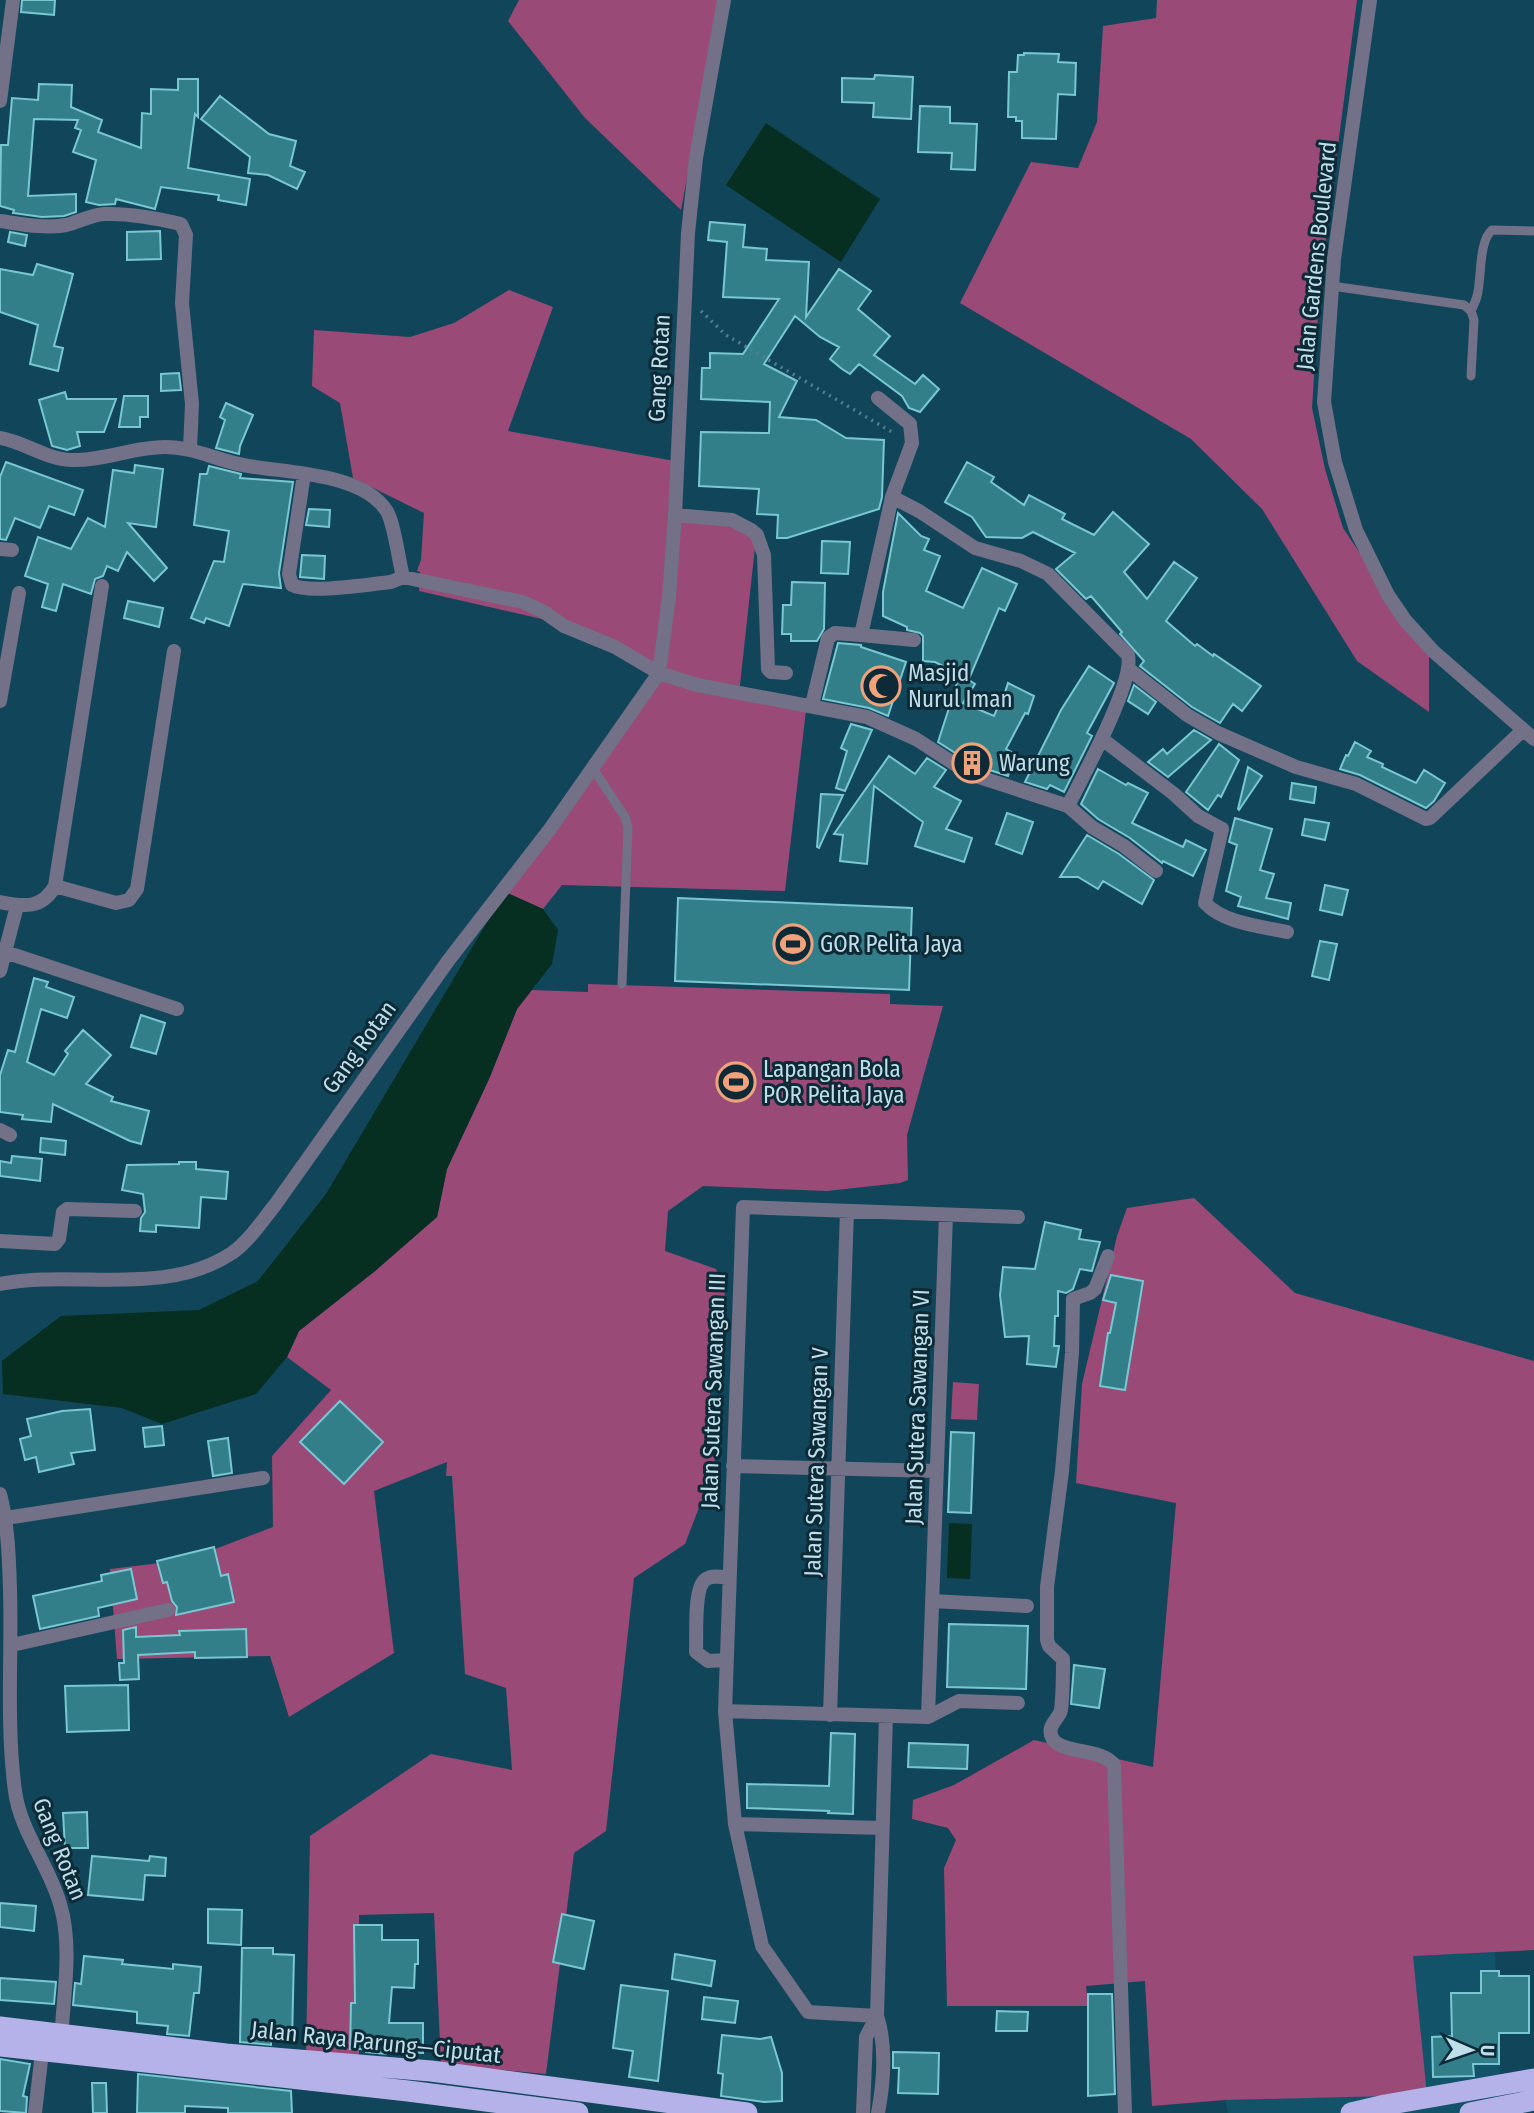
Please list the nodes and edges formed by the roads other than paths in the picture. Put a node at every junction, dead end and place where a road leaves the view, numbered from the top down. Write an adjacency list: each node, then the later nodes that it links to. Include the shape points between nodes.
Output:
1 (13, 0): 4 (street)
2 (724, 0): 15 (street, Gang Rotan, via 696,158 688,233)
3 (1370, 0): 7 (street, Jalan Gardens Boulevard)
4 (0, 101)
5 (0, 221): 12 (street, via 66,225 105,214 181,223 186,235 182,303 192,404)
6 (1534, 231): 8 (lane, via 1492,230 1488,234)
7 (1332, 286): 8 (lane, via 1464,305); 27 (street, Jalan Gardens Boulevard, via 1324,402 1335,462 1356,530 1405,620 1433,651)
8 (1471, 311): 9 (lane)
9 (1471, 376)
10 (878, 398): 14 (street, via 910,424 912,432)
11 (0, 438): 12 (street, via 70,460 140,449)
12 (190, 449): 13 (street, via 241,465)
13 (304, 474): 16 (street, via 364,490 378,501 388,512); 16 (street, via 289,575 292,585 299,589 345,586)
14 (892, 497): 19 (street); 22 (street, via 975,548 1048,574 1128,655)
15 (675, 515): 23 (street, Gang Rotan); 24 (street, via 732,520 757,535 764,555 768,669)
16 (403, 577): 23 (street, via 523,602)
17 (102, 586): 32 (street)
18 (19, 593): 25 (street)
19 (861, 635): 20 (street); 26 (street, via 835,633 828,638)
20 (914, 640)
21 (174, 650): 32 (street, via 136,889 129,900 116,903)
22 (1130, 670): 27 (street, via 1218,733 1296,767 1356,784 1426,819); 28 (street)
23 (659, 673): 26 (street, via 730,692); 29 (street, Gang Rotan)
24 (786, 673)
25 (0, 701)
26 (812, 705): 30 (street, via 867,717 916,738 970,775)
27 (1529, 735)
28 (1102, 739): 30 (street); 35 (street, via 1198,816 1222,829 1205,903 1232,919)
29 (592, 767): 38 (lane, via 628,828); 46 (street, Gang Rotan, via 275,1205 233,1252 202,1268 159,1278)
30 (1068, 806): 31 (street)
31 (1156, 871)
32 (55, 886): 34 (street, via 49,897)
33 (0, 902): 34 (street)
34 (18, 906): 36 (street)
35 (1287, 932)
36 (5, 952): 37 (street); 39 (street)
37 (0, 971)
38 (622, 984)
39 (177, 1009)
40 (135, 1210): 44 (street, via 66,1209 55,1244)
41 (847, 1211): 42 (street); 47 (street, Jalan Sutera Sawangan III, via 743,1207); 48 (street, Jalan Sutera Sawangan V)
42 (946, 1215): 43 (street); 49 (street, Jalan Sutera Sawangan VI)
43 (1018, 1217)
44 (0, 1241)
45 (1108, 1256): 80 (street, via 1095,1289 1073,1298 1063,1457 1047,1587 1047,1640 1063,1659 1060,1713 1051,1735 1058,1744 1106,1758 1114,1765)
46 (0, 1283)
47 (733, 1466): 48 (street); 53 (street, Jalan Sutera Sawangan III)
48 (838, 1469): 49 (street); 61 (street, Jalan Sutera Sawangan V)
49 (937, 1471): 54 (street, Jalan Sutera Sawangan VI)
50 (263, 1478): 52 (street)
51 (0, 1494): 52 (street, Gang Rotan)
52 (6, 1518): 57 (street, Gang Rotan)
53 (729, 1577): 58 (street, Jalan Sutera Sawangan III); 58 (street, via 711,1577 698,1589 696,1652 708,1661)
54 (932, 1601): 55 (street); 63 (street, Jalan Sutera Sawangan VI)
55 (1027, 1606)
56 (167, 1610): 57 (street)
57 (12, 1645): 69 (street, Gang Rotan, via 16,1801 50,1875 64,1923)
58 (726, 1660): 60 (street, Jalan Sutera Sawangan III)
59 (1018, 1703): 63 (street, via 959,1701)
60 (724, 1712): 61 (street); 64 (street, Jalan Sutera Sawangan III)
61 (830, 1715): 62 (street)
62 (886, 1716): 63 (street); 65 (street)
63 (928, 1717)
64 (735, 1825): 65 (street); 66 (street, Jalan Sutera Sawangan III, via 762,1947 808,2012)
65 (882, 1828): 66 (street)
66 (877, 2016): 78 (street, via 866,2037); 79 (street, via 883,2036)
67 (0, 2026): 69 (highway, Jalan Raya Parung—Ciputat)
68 (0, 2046): 69 (highway, Jalan Raya Parung—Ciputat)
69 (55, 2046): 70 (highway, Jalan Raya Parung—Ciputat); 72 (highway, Jalan Raya Parung—Ciputat); 75 (street, Gang Rotan)
70 (431, 2071): 72 (highway); 77 (highway, Jalan Raya Parung—Ciputat)
71 (1534, 2079): 81 (highway)
72 (427, 2095): 74 (highway, Jalan Raya Parung—Ciputat)
73 (1534, 2100): 82 (highway)
74 (533, 2110): 76 (highway, Jalan Raya Parung—Ciputat)
75 (35, 2113)
76 (578, 2113)
77 (747, 2113)
78 (863, 2113)
79 (878, 2113)
80 (1125, 2113)
81 (1351, 2113)
82 (1470, 2113)

